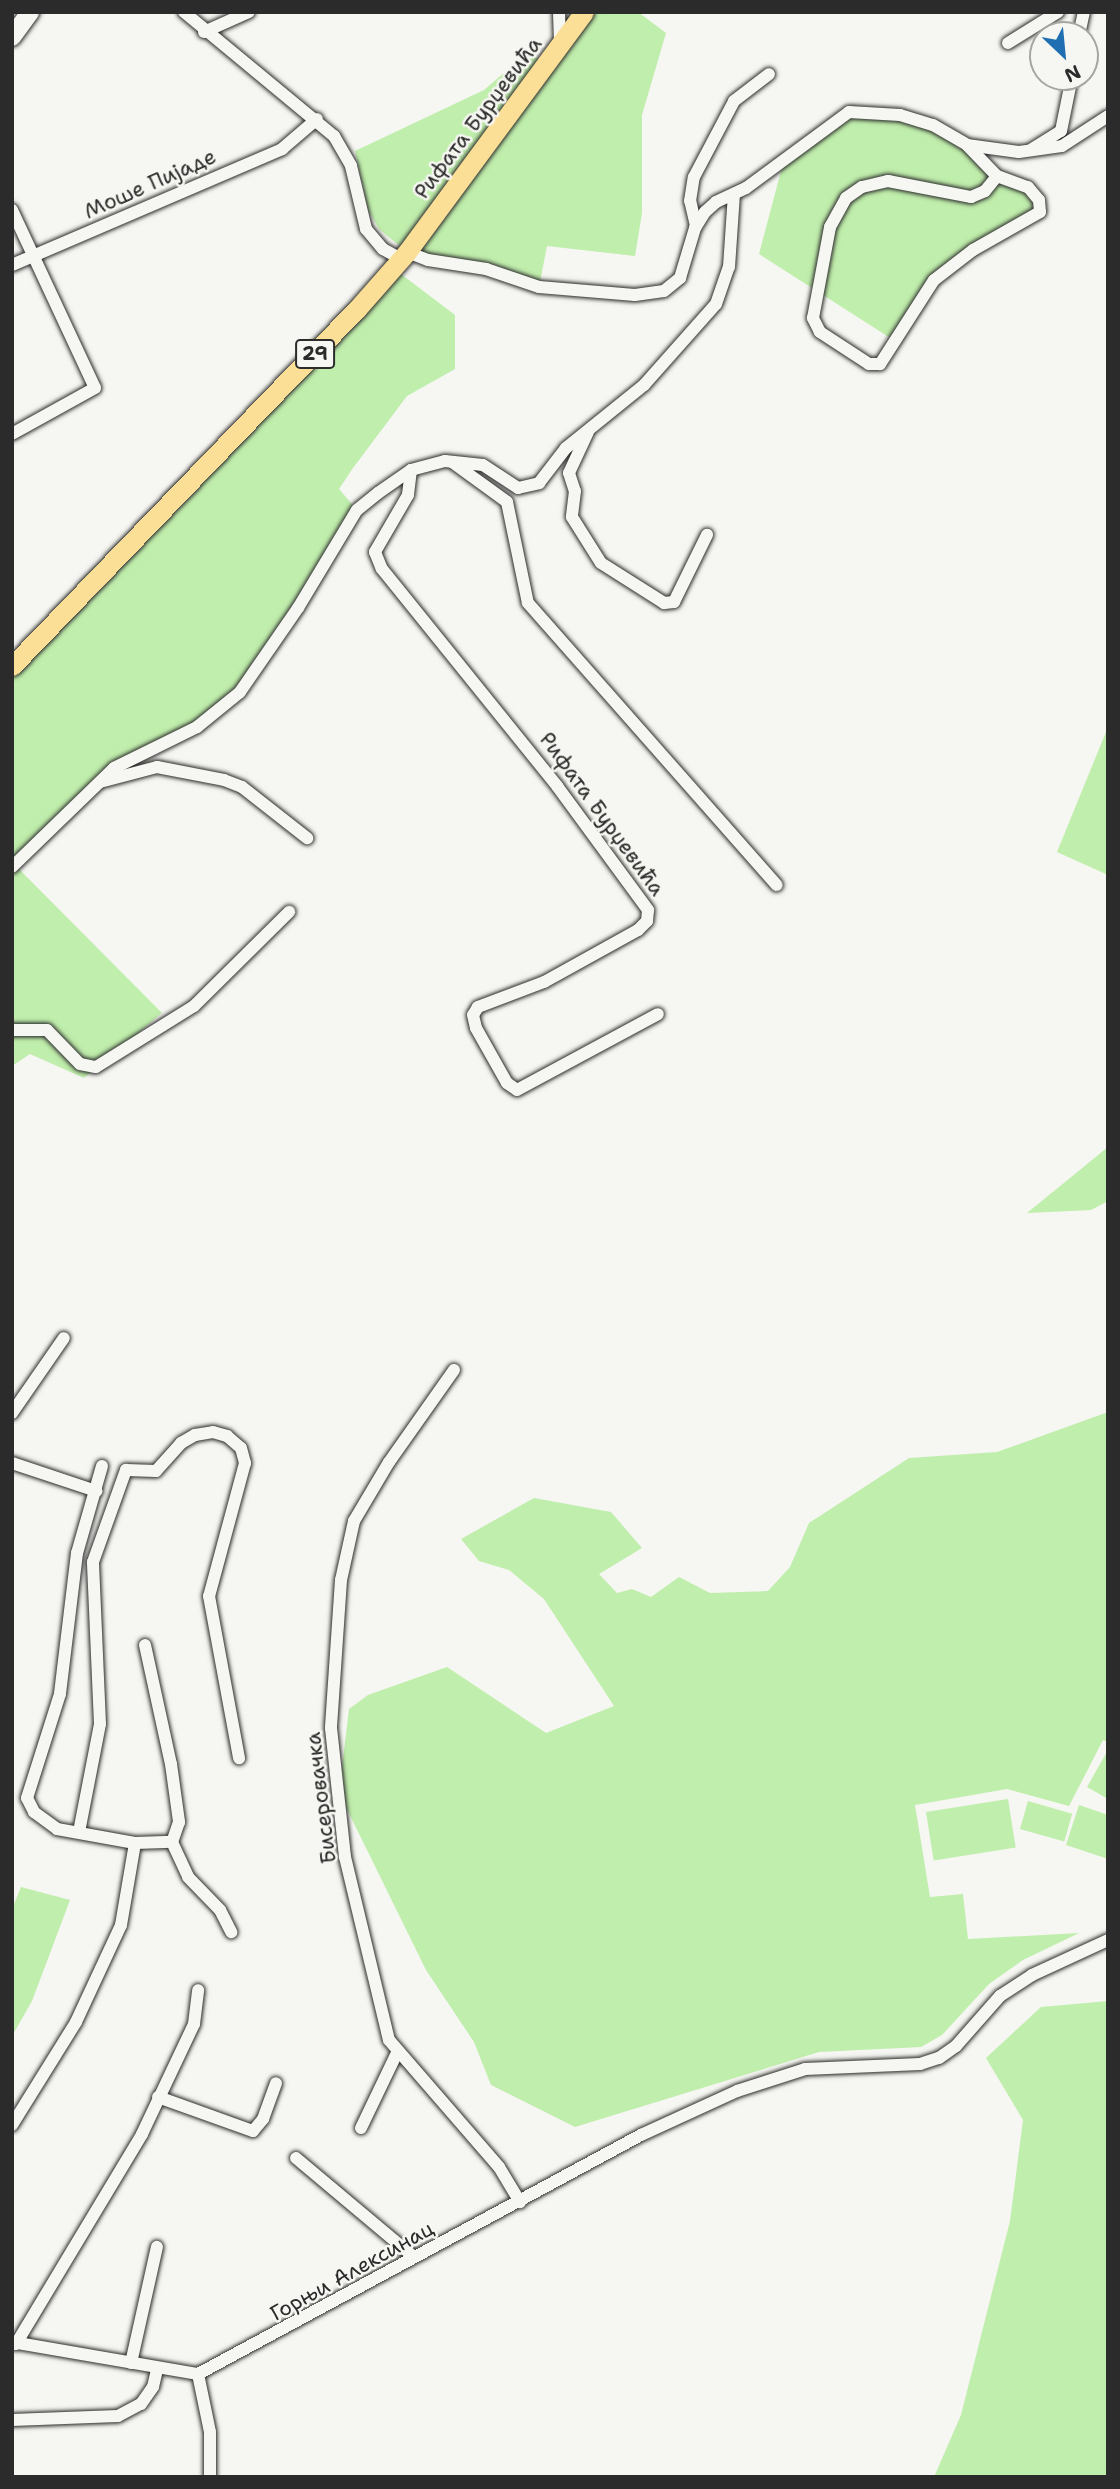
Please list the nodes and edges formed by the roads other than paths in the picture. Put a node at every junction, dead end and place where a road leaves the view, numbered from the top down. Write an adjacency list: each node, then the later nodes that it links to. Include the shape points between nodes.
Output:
1 (30, 12): 8 (street)
2 (184, 12): 7 (street)
3 (249, 12): 7 (street)
4 (559, 12): 10 (street)
5 (584, 12): 10 (main road, Рифата Бурџевића / 29)
6 (1058, 12): 9 (street)
7 (204, 32): 14 (street)
8 (12, 37)
9 (1008, 43)
10 (560, 46): 22 (main road, Рифата Бурџевића / 29)
11 (769, 74): 20 (street, via 734,101 694,177 690,201)
12 (1069, 91): 16 (street, via 1061,131 1036,148)
13 (1108, 116): 16 (street, via 1062,146)
14 (317, 119): 21 (street, Моше Пијаде, via 282,149); 22 (street, via 347,157 366,229 383,249)
15 (967, 145): 16 (street); 17 (street); 18 (street, via 914,119 872,110 849,111)
16 (1019, 152)
17 (997, 176): 17 (street, via 1028,187 1039,200 1040,212 972,250 934,280 885,360 869,364 825,337 813,318 836,212 854,192 880,182 965,198 985,191)
18 (734, 194): 20 (street, via 716,202); 24 (street, via 729,267 716,304 644,385)
19 (12, 210): 21 (street)
20 (696, 226): 22 (street, via 680,278 664,291 641,295 539,287 486,269)
21 (33, 254): 23 (street, Моше Пијаде); 25 (street, via 95,388)
22 (404, 255): 29 (main road, Рифата Бурџевића / 29, via 312,357)
23 (12, 265)
24 (590, 428): 26 (street, via 529,488 510,484 483,465); 28 (street, via 568,478 575,491 575,526 601,563 664,603 674,602)
25 (12, 434)
26 (452, 461): 27 (street); 33 (street, via 507,502 528,603)
27 (411, 470): 30 (street, via 357,510 240,692 197,727 141,752); 35 (street, Рифата Бурџевића, via 408,495 375,552 383,569 557,786 648,910 647,921 638,930 544,982 478,1007 473,1015 476,1028 507,1083 517,1090)
28 (707, 535)
29 (12, 666)
30 (97, 782): 31 (street, via 157,767 224,780 242,787); 32 (street)
31 (307, 838)
32 (12, 867)
33 (777, 885)
34 (289, 912): 36 (street, via 194,1006 96,1067 80,1064 47,1030)
35 (658, 1014)
36 (12, 1030)
37 (64, 1338): 39 (street)
38 (454, 1370): 51 (street, Бисеровачка, via 354,1521 341,1580 331,1728 344,1844 389,2040)
39 (12, 1413)
40 (12, 1463): 42 (street)
41 (102, 1466): 42 (street)
42 (96, 1491): 45 (street, via 77,1552 61,1695 27,1798 44,1821 57,1829)
43 (145, 1645): 46 (street, via 179,1822)
44 (239, 1758): 45 (street, via 209,1596 245,1462 241,1448 213,1432 181,1443 156,1471 126,1470 93,1562 100,1724)
45 (79, 1832): 47 (street)
46 (172, 1842): 47 (street); 48 (street, via 188,1877 220,1910)
47 (135, 1843): 54 (street, via 121,1925 76,2022)
48 (231, 1932)
49 (1108, 1940): 57 (street, Горњи Алексинац, via 1032,1975 1000,1996 956,2046 939,2058 920,2064 805,2069 737,2091 641,2135)
50 (198, 1990): 53 (street, via 194,2024)
51 (397, 2053): 55 (street); 57 (street, Бисеровачка, via 499,2167)
52 (276, 2083): 53 (street, via 263,2119 253,2131)
53 (158, 2098): 60 (street, via 142,2134)
54 (12, 2125)
55 (361, 2128)
56 (296, 2158): 59 (street)
57 (520, 2202): 59 (street, Горњи Алексинац)
58 (158, 2248): 61 (street)
59 (414, 2257): 63 (street, Горњи Алексинац)
60 (14, 2343): 61 (street)
61 (131, 2363): 62 (street)
62 (157, 2369): 63 (street); 64 (street, via 153,2387 141,2404 118,2416)
63 (198, 2374): 65 (street, via 211,2432)
64 (12, 2420)
65 (210, 2477)

